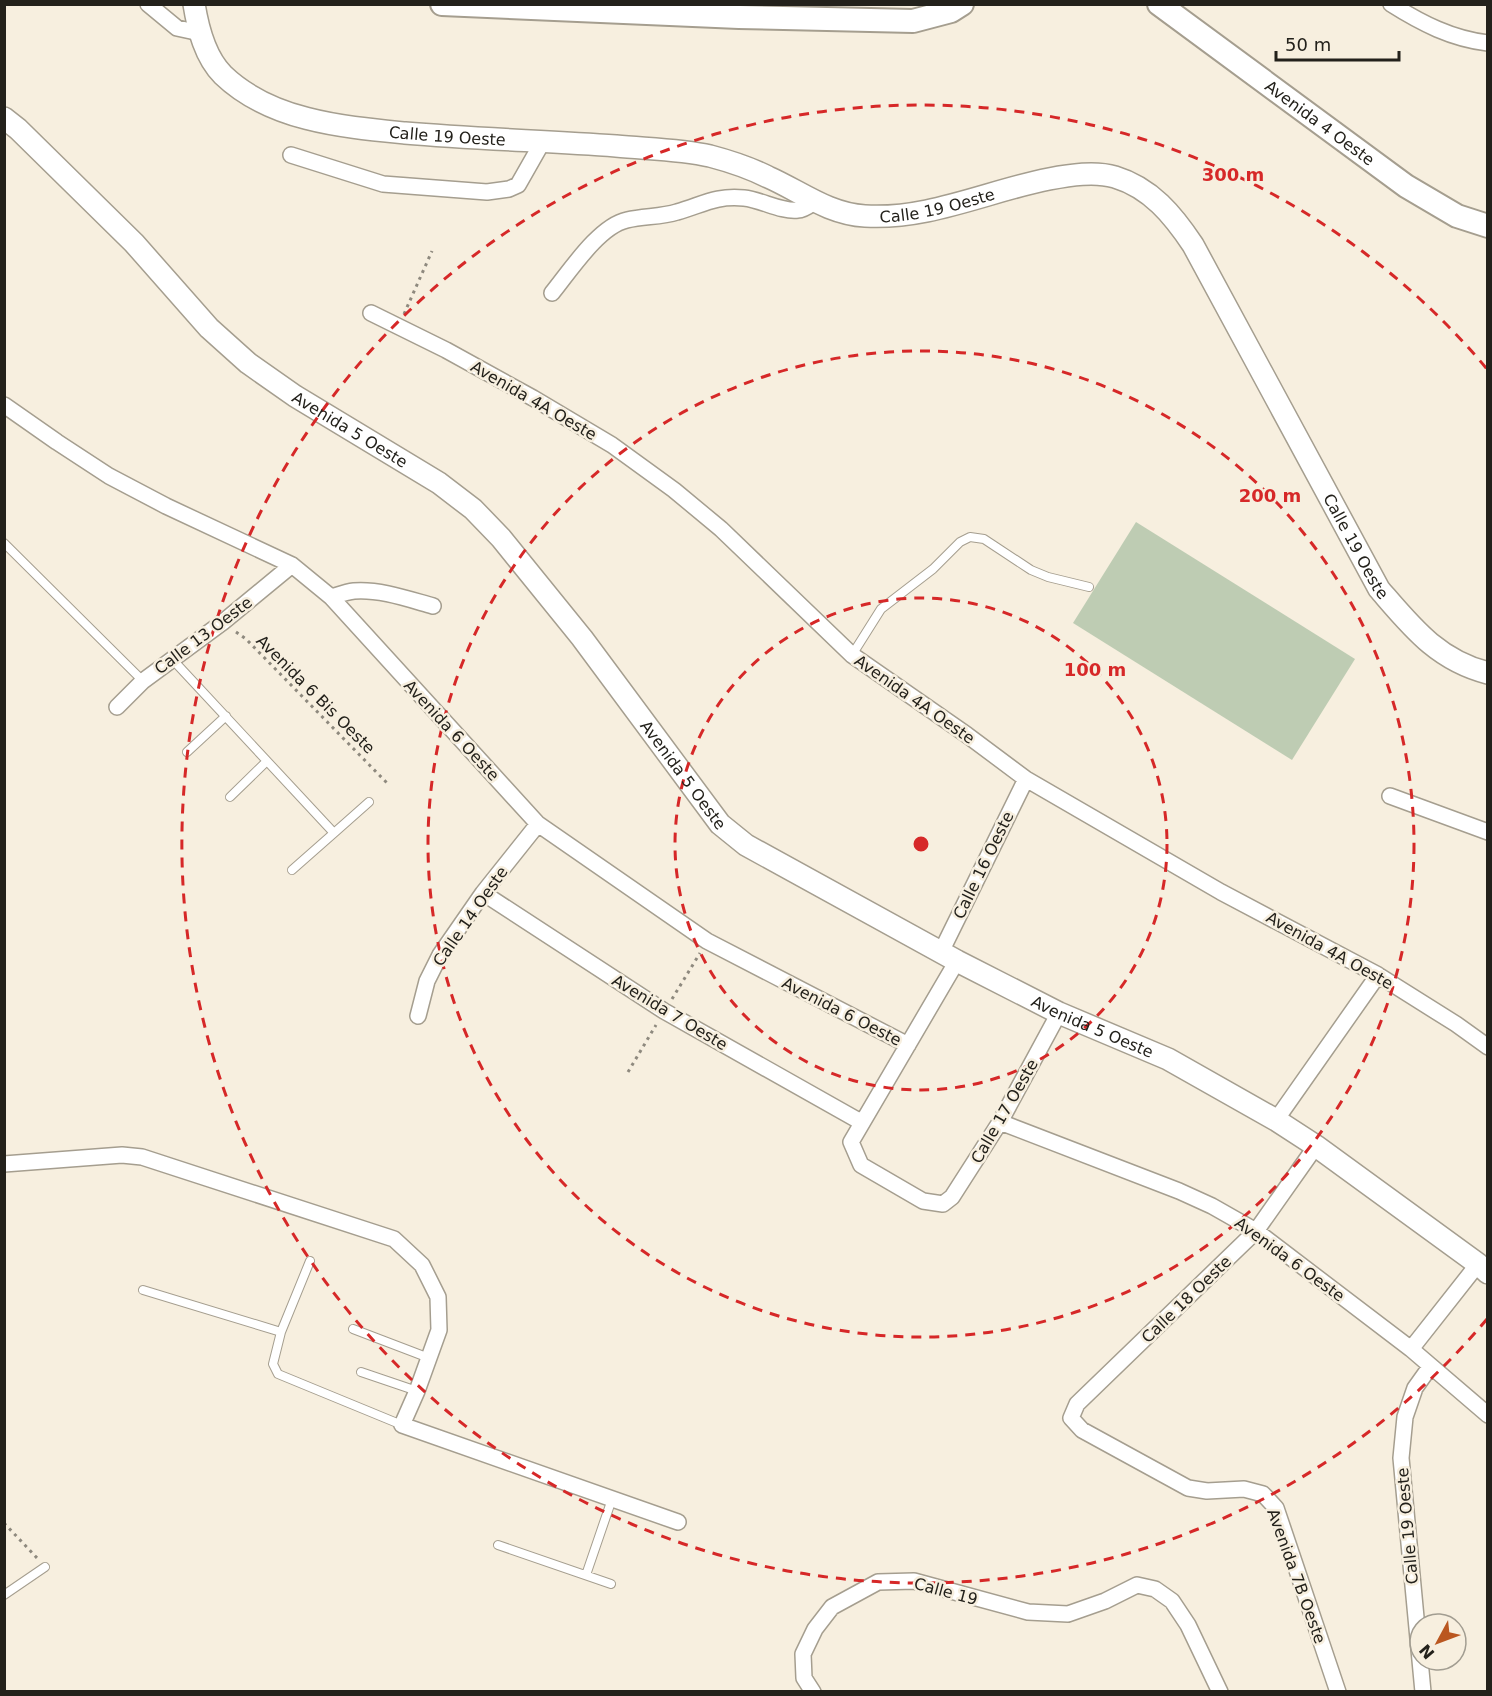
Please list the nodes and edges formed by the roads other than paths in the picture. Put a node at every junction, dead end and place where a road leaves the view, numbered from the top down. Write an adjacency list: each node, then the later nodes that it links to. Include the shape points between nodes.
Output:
1 (148, 4): 8 (street, via 177,28)
2 (194, 4): 8 (street, Calle 19 Oeste)
3 (442, 4): 7 (main road)
4 (962, 4): 7 (main road, via 951,11 913,21)
5 (1159, 4): 14 (main road, Avenida 4 Oeste, via 1406,186 1457,216)
6 (1391, 4): 9 (street, via 1450,35)
7 (735, 11)
8 (200, 33): 11 (street, Calle 19 Oeste, via 223,75 284,112 363,129)
9 (1488, 43)
10 (4, 118): 40 (street, Avenida 5 Oeste, via 134,243 209,328 248,363 439,483 473,509 582,638 720,825 746,845)
11 (543, 141): 12 (street, via 518,185 487,192 383,184); 13 (street, Calle 19 Oeste, via 710,156 768,177)
12 (291, 155)
13 (814, 202): 15 (street, via 801,211 744,198 725,198 707,200 664,216 626,220 599,236); 25 (street, Calle 19 Oeste, via 846,214 902,215 1036,182 1100,174 1130,183 1154,197 1181,226 1210,274 1379,589 1420,636 1468,668)
14 (1488, 226)
15 (552, 293)
16 (371, 313): 23 (street, Avenida 4A Oeste, via 533,398 612,445 721,529)
17 (4, 405): 19 (street, Avenida 6 Oeste, via 110,476 166,507)
18 (4, 543): 26 (lane)
19 (292, 565): 21 (street, Avenida 6 Oeste); 24 (street, Calle 13 Oeste)
20 (1089, 587): 23 (lane, via 1031,570 984,539 970,537 881,609)
21 (331, 597): 22 (street, via 353,591 371,592); 35 (street, Avenida 6 Oeste)
22 (433, 606)
23 (852, 655): 31 (street, Avenida 4A Oeste)
24 (172, 659): 26 (street, Calle 13 Oeste); 28 (lane)
25 (1488, 672)
26 (143, 681): 27 (street, Calle 13 Oeste)
27 (117, 707)
28 (226, 716): 29 (lane); 30 (lane)
29 (187, 752)
30 (267, 761): 33 (lane); 37 (lane)
31 (1026, 779): 40 (street, Calle 16 Oeste); 41 (street, Avenida 4A Oeste, via 1221,892)
32 (1390, 795): 36 (street)
33 (230, 796)
34 (369, 802): 37 (lane)
35 (538, 824): 39 (street, Calle 14 Oeste); 44 (street, Avenida 6 Oeste, via 707,941)
36 (1485, 826)
37 (334, 833): 38 (lane)
38 (292, 870)
39 (483, 892): 43 (street, Calle 14 Oeste, via 427,981); 47 (street, Avenida 7 Oeste, via 664,1011)
40 (949, 956): 42 (street, Avenida 5 Oeste); 44 (street, Calle 16 Oeste)
41 (1378, 975): 45 (street, Avenida 4A Oeste); 46 (street)
42 (1059, 1013): 46 (street, Avenida 5 Oeste, via 1168,1059); 48 (street, Calle 17 Oeste)
43 (418, 1016)
44 (908, 1045): 47 (street, Calle 16 Oeste)
45 (1488, 1047)
46 (1276, 1120): 50 (street, Avenida 5 Oeste)
47 (861, 1122): 49 (street, Calle 16 Oeste)
48 (1000, 1122): 49 (street, Calle 17 Oeste, via 952,1197 943,1204 923,1201 861,1166); 52 (street, Avenida 6 Oeste, via 1179,1191)
49 (850, 1142)
50 (1316, 1146): 52 (street, Calle 18 Oeste); 54 (street, Avenida 5 Oeste)
51 (4, 1164): 59 (street, via 122,1155 142,1157 394,1239 422,1265 438,1297 439,1330)
52 (1256, 1231): 58 (street, Avenida 6 Oeste); 64 (street, Calle 18 Oeste, via 1077,1404)
53 (310, 1261): 57 (lane)
54 (1484, 1264): 58 (street)
55 (143, 1290): 57 (lane)
56 (353, 1329): 59 (lane)
57 (281, 1332): 65 (lane, via 273,1364 278,1374)
58 (1411, 1348): 60 (street, Avenida 6 Oeste)
59 (429, 1358): 62 (street)
60 (1430, 1367): 63 (street, Avenida 6 Oeste); 76 (street, Calle 19 Oeste, via 1415,1388 1405,1417 1401,1458)
61 (361, 1372): 62 (lane)
62 (417, 1391): 65 (street)
63 (1488, 1415)
64 (1071, 1418): 75 (street, Avenida 7B Oeste, via 1082,1430 1188,1488 1244,1488 1263,1494 1276,1508)
65 (402, 1425): 66 (street)
66 (612, 1499): 67 (street); 70 (lane)
67 (678, 1522)
68 (498, 1545): 70 (lane)
69 (45, 1566): 72 (lane)
70 (585, 1575): 71 (lane)
71 (611, 1584)
72 (4, 1595)
73 (813, 1692): 74 (street, Calle 19, via 804,1678 803,1654 832,1607 878,1582 914,1581 1028,1612 1068,1614 1137,1585 1155,1589 1172,1601 1188,1625)
74 (1220, 1692)
75 (1338, 1692)
76 (1423, 1692)

